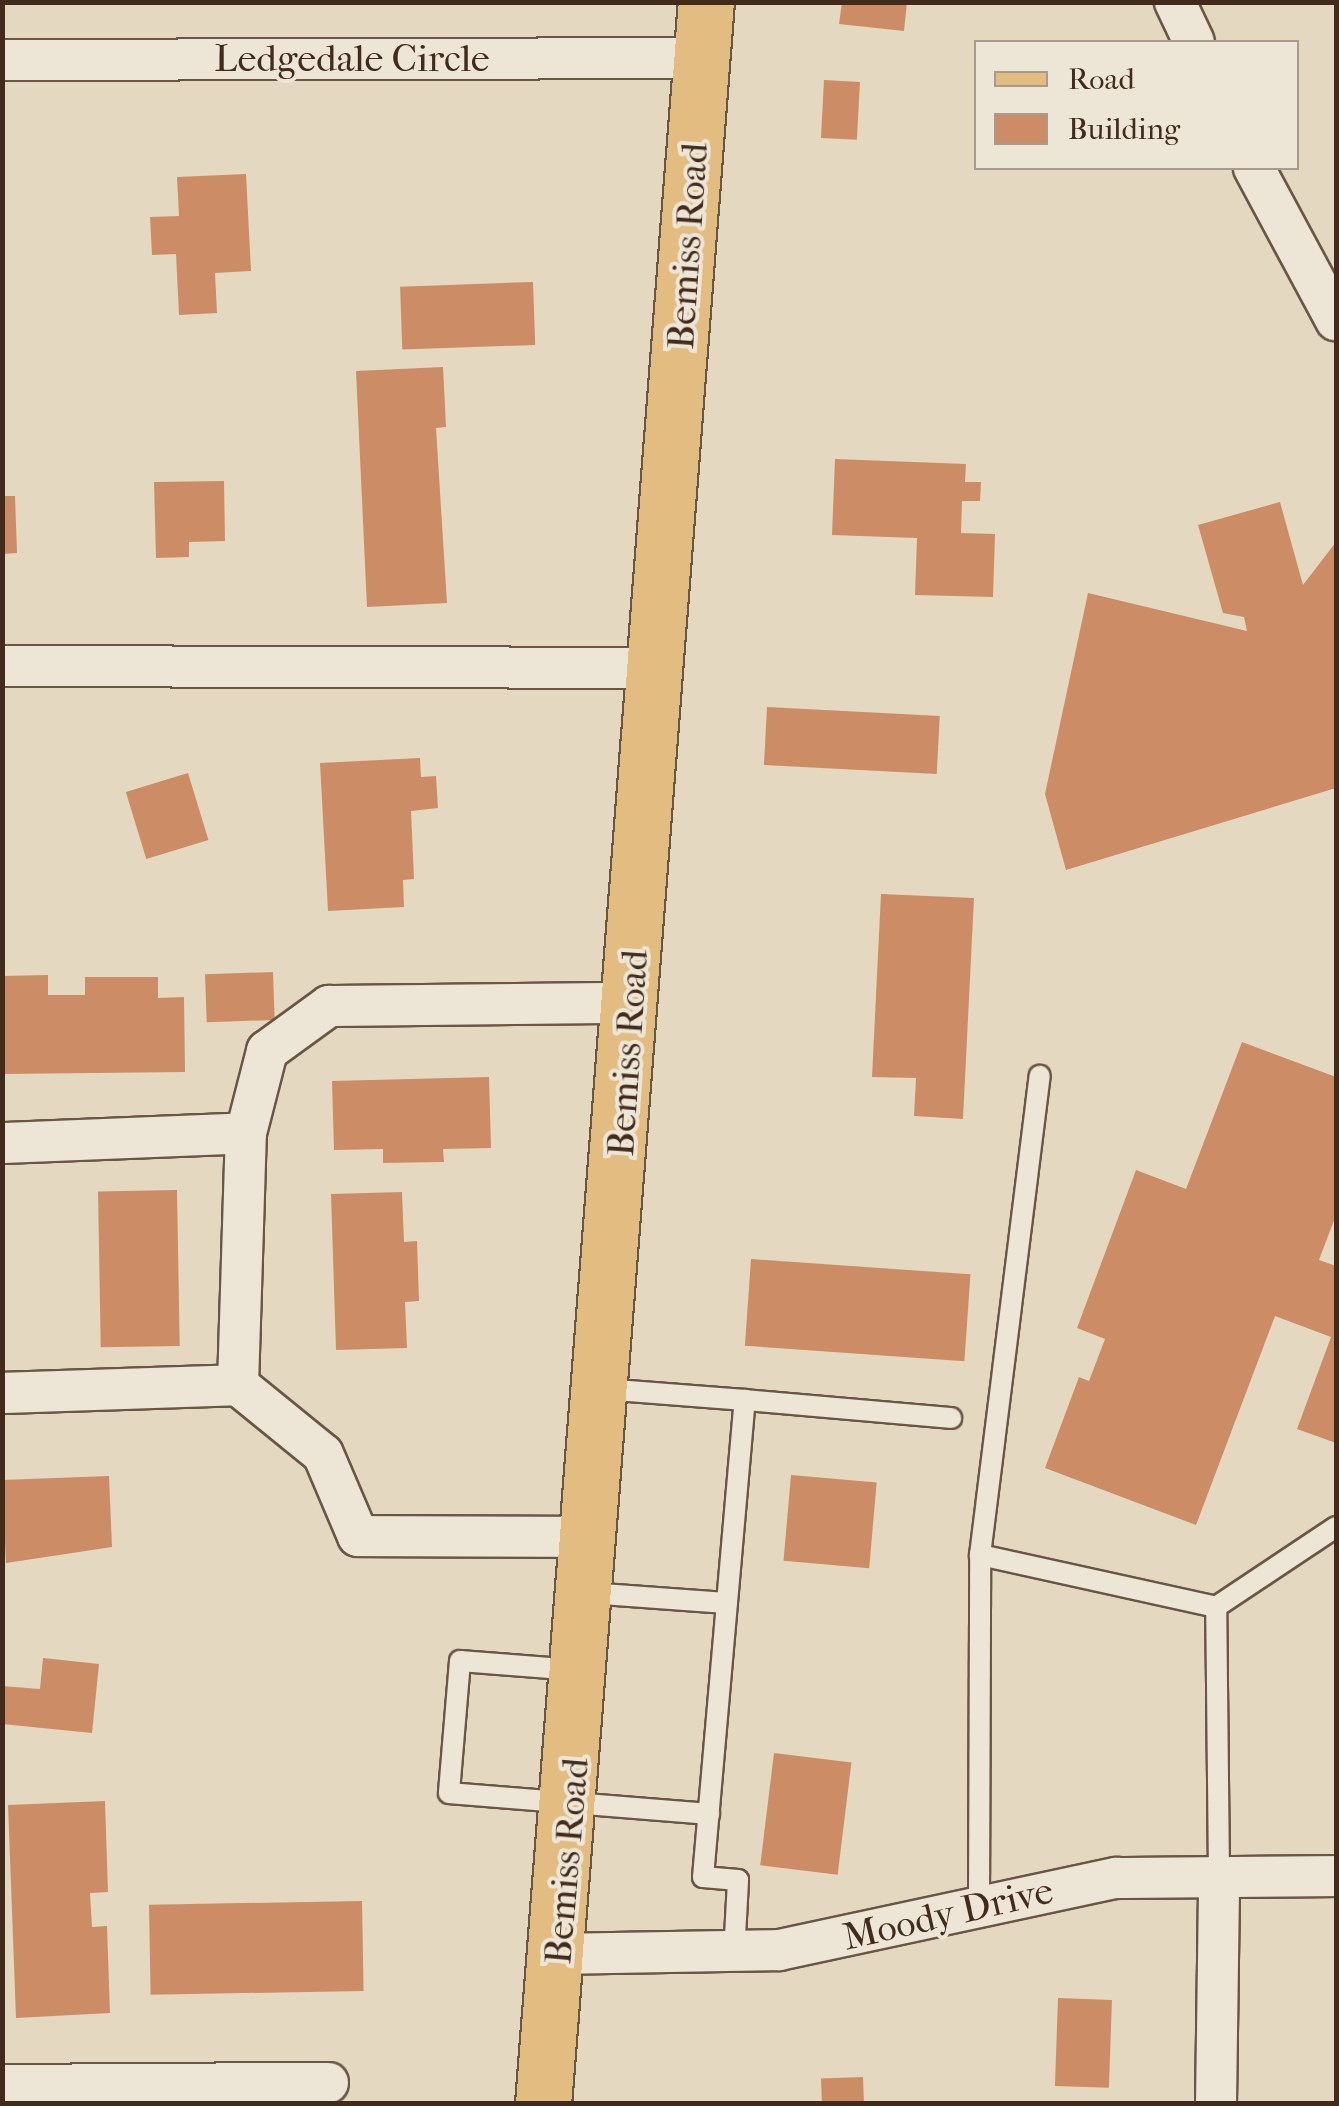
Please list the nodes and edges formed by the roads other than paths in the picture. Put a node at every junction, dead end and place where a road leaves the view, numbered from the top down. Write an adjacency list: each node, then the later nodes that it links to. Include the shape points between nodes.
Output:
1 (706, 2): 4 (main road, Bemiss Road)
2 (1175, 2): 3 (street)
3 (1193, 40)
4 (702, 58): 5 (street, Ledgedale Circle); 9 (main road, Bemiss Road)
5 (2, 60)
6 (1255, 170): 7 (street)
7 (1336, 320)
8 (2, 666): 9 (street)
9 (657, 668): 10 (main road, Bemiss Road)
10 (632, 1003): 12 (street, via 329,1006 267,1051); 15 (main road, Bemiss Road)
11 (1040, 1076): 21 (lane)
12 (246, 1133): 13 (street); 14 (street)
13 (2, 1143)
14 (238, 1385): 16 (street); 20 (street, via 324,1454 358,1536)
15 (602, 1388): 17 (lane); 20 (main road, Bemiss Road)
16 (2, 1392)
17 (745, 1400): 18 (lane); 23 (lane)
18 (951, 1418)
19 (1336, 1527): 24 (lane)
20 (591, 1537): 22 (main road, Bemiss Road)
21 (980, 1555): 24 (lane); 30 (lane)
22 (588, 1592): 23 (lane); 25 (main road, Bemiss Road)
23 (727, 1603): 27 (lane)
24 (1216, 1607): 28 (lane)
25 (582, 1670): 26 (main road, Bemiss Road); 26 (lane, via 460,1661 449,1793)
26 (572, 1804): 27 (lane); 31 (main road, Bemiss Road)
27 (709, 1814): 32 (lane, via 703,1877 738,1880)
28 (1219, 1876): 29 (street, Moody Drive); 30 (street, Moody Drive, via 1116,1878); 36 (street)
29 (1336, 1876)
30 (979, 1904): 32 (street, Moody Drive)
31 (560, 1954): 32 (street, Moody Drive); 35 (main road, Bemiss Road)
32 (734, 1955)
33 (328, 2083): 34 (street)
34 (2, 2085)
35 (543, 2104)
36 (1216, 2104)

